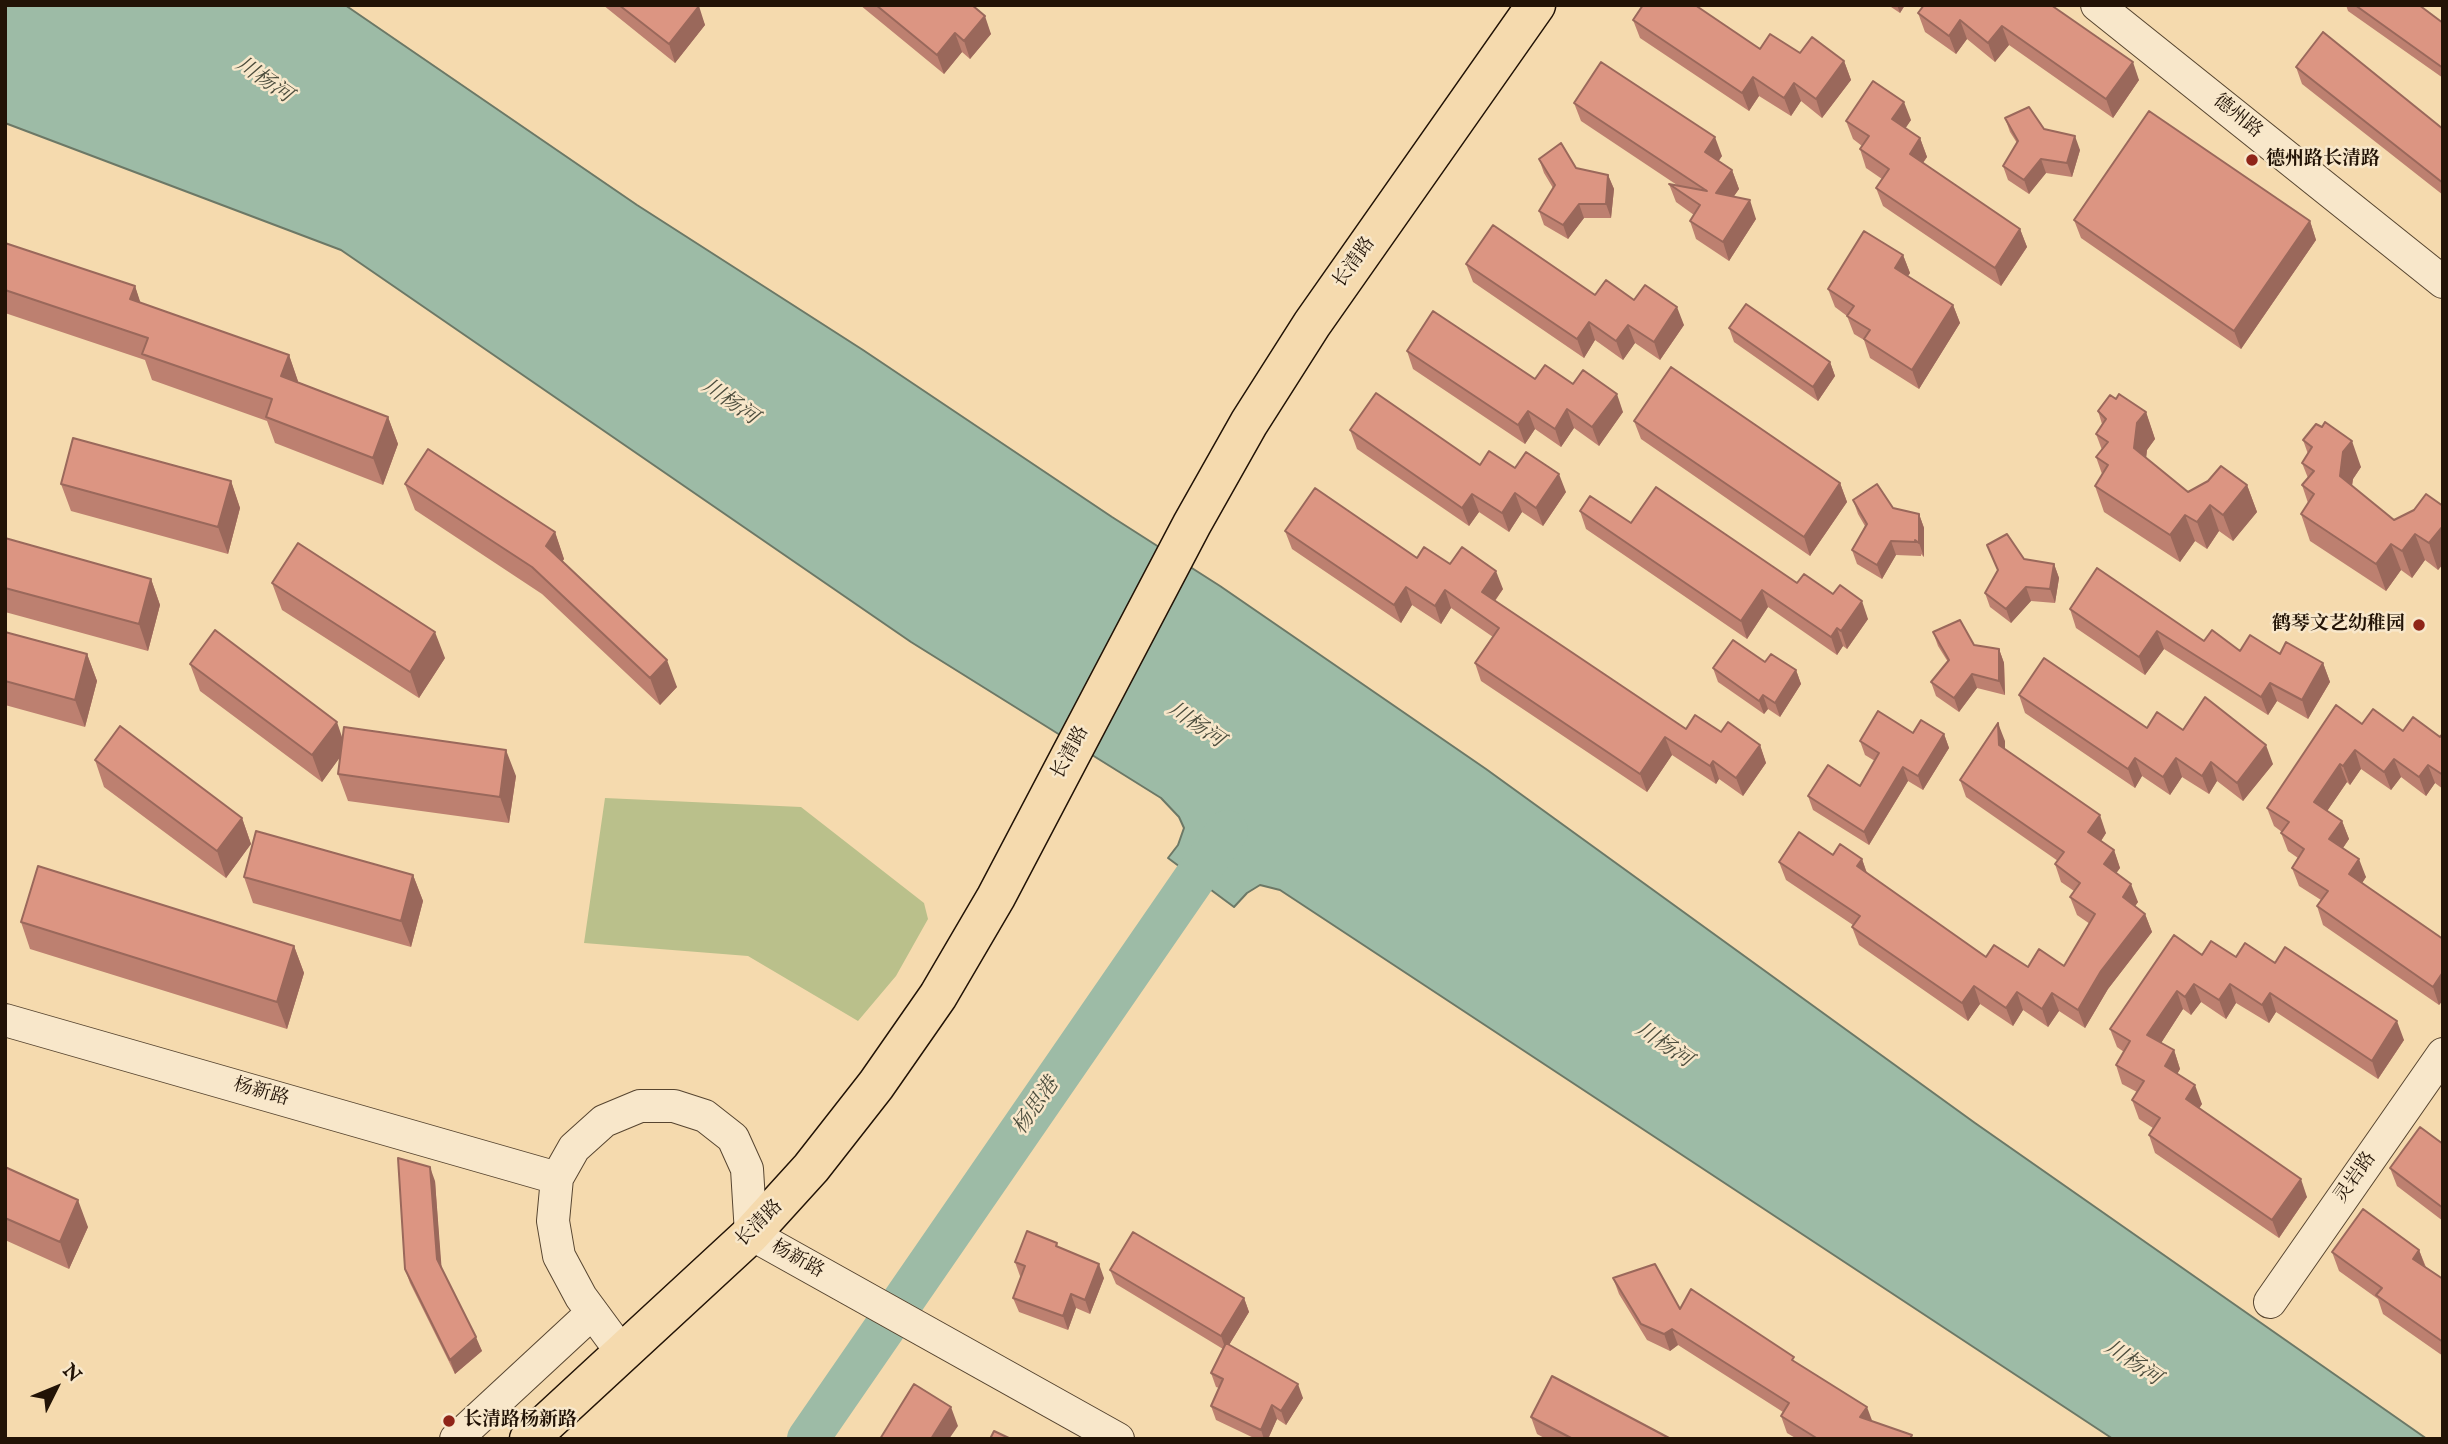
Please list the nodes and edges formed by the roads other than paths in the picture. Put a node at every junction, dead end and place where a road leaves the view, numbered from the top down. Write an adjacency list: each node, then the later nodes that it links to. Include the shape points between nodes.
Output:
1 (1536, 5): 7 (main road, 长清路, via 1312,324 1249,423 996,897 938,996 811,1168)
2 (2097, 5): 3 (street, 德州路)
3 (2443, 282)
4 (5, 1020): 6 (street, 杨新路)
5 (2443, 1054): 8 (street, 灵岩路)
6 (557, 1178): 7 (street, 杨新路, via 574,1148 604,1121 640,1106 674,1106 705,1116 733,1138 747,1169); 9 (street, 杨新路, via 552,1220 559,1256)
7 (751, 1234): 10 (main road, 长清路); 13 (street, 杨新路)
8 (2270, 1302)
9 (592, 1313): 10 (street, 杨新路); 11 (street)
10 (623, 1354): 12 (main road, 长清路)
11 (456, 1439)
12 (529, 1439)
13 (1118, 1439)

